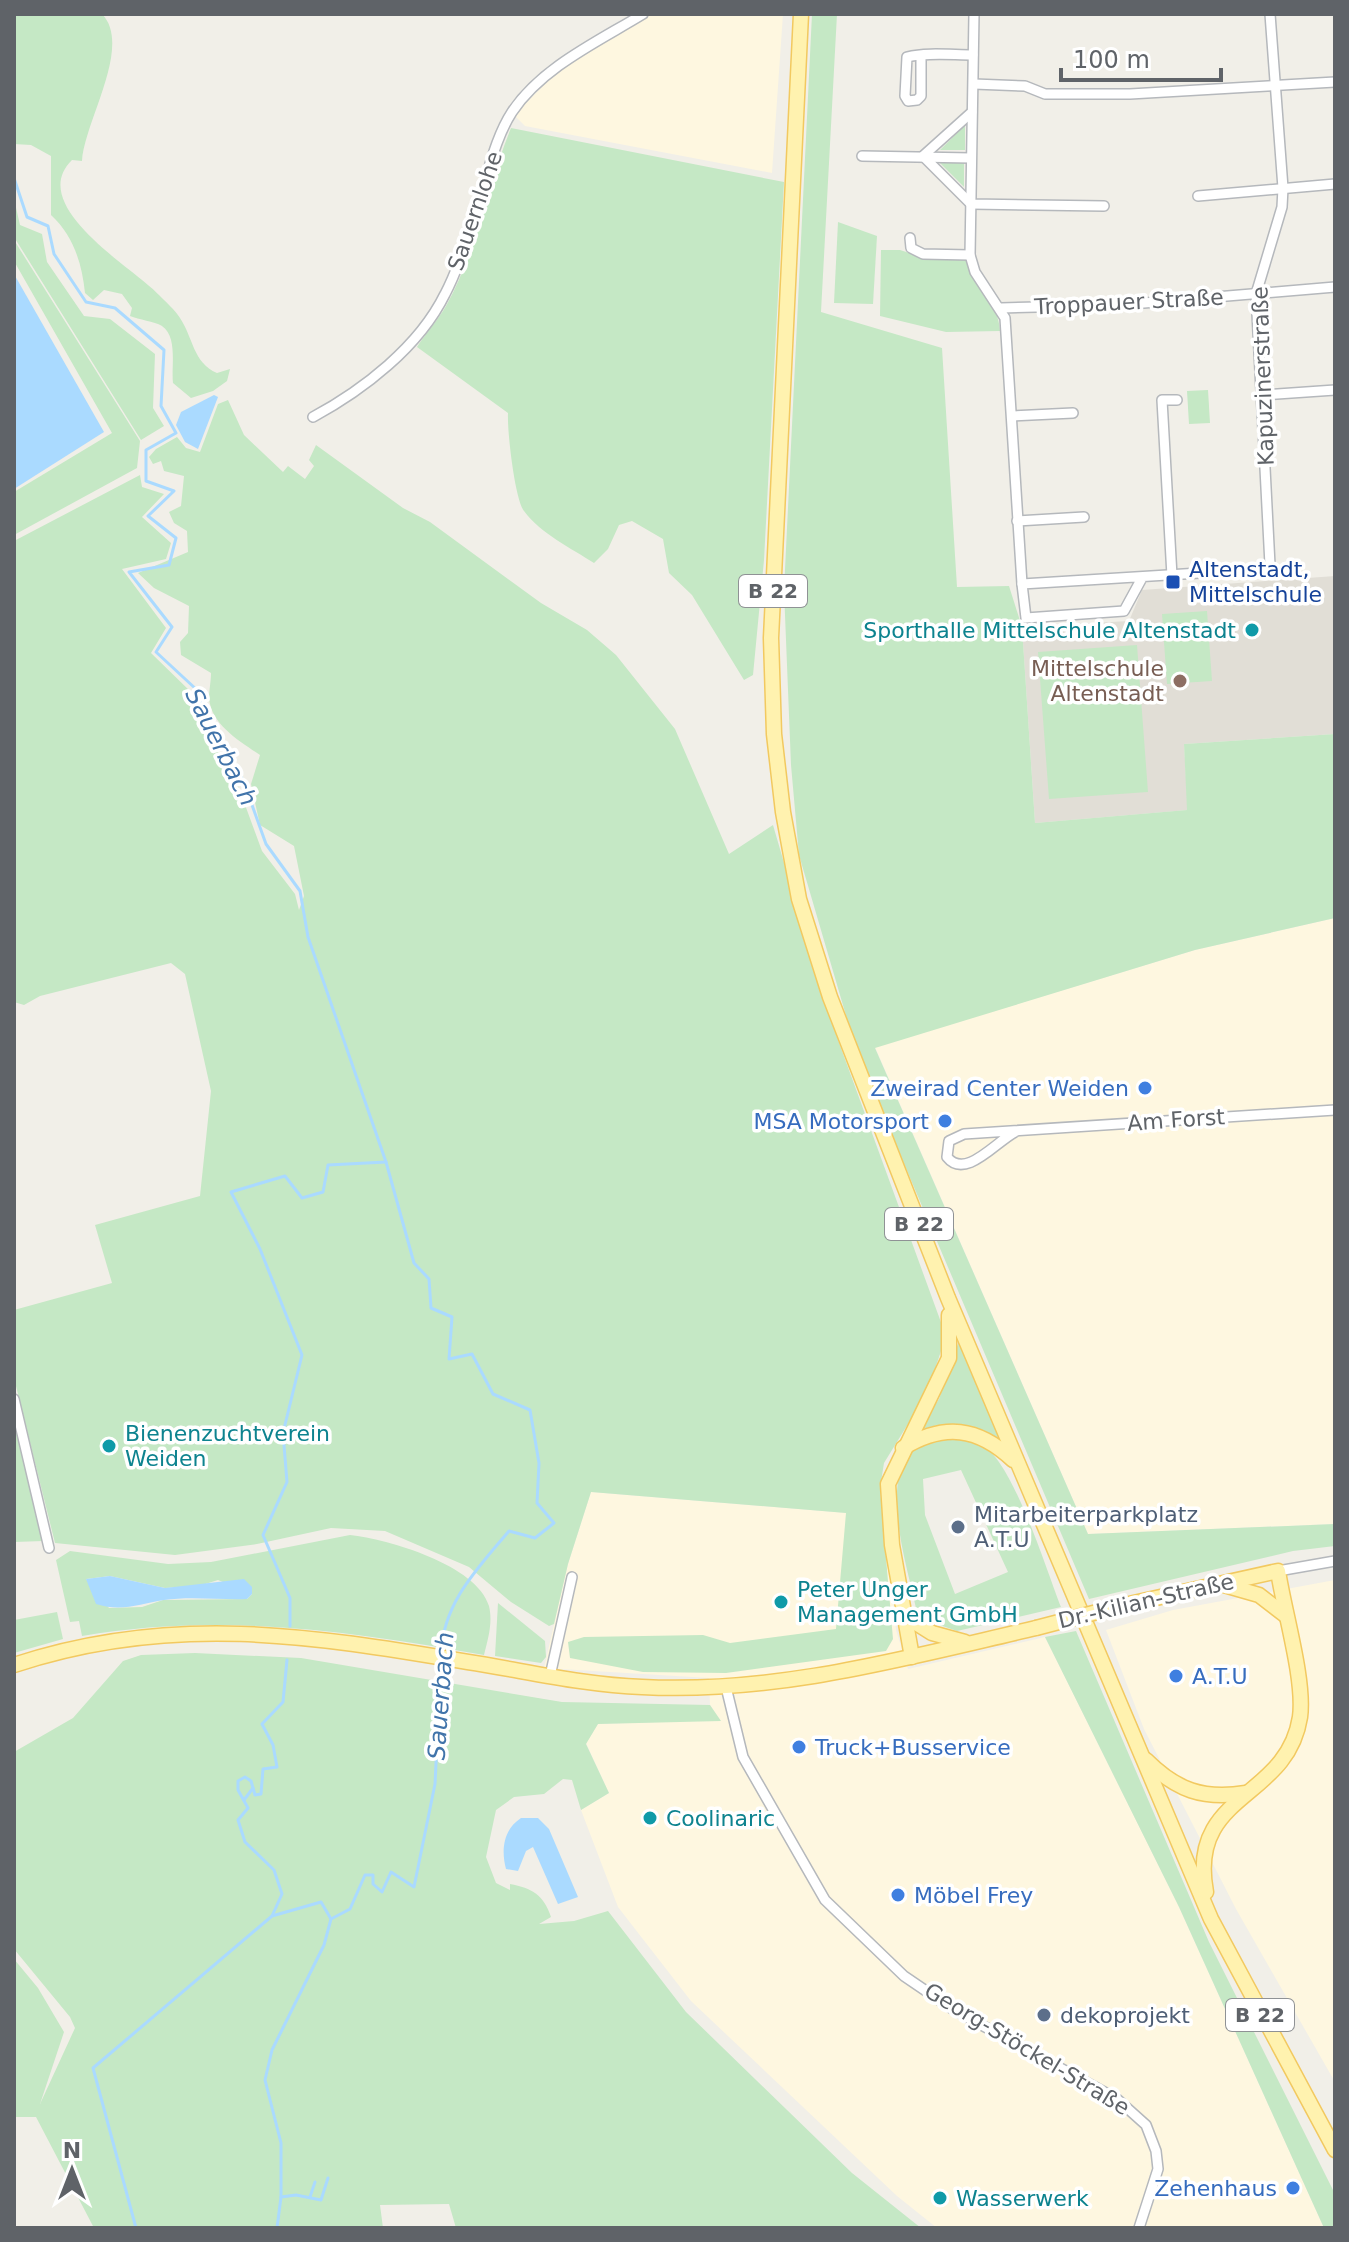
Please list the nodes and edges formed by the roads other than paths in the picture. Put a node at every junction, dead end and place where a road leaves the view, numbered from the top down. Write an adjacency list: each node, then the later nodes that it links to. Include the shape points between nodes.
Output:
1 (643, 14): 29 (street, Sauernlohe, via 558,66 512,112 445,296 407,345 347,398)
2 (801, 14): 37 (main road, B 22, via 771,638 774,734 799,899 830,997)
3 (974, 14): 6 (street)
4 (1270, 14): 9 (street, Kapuzinerstraße)
5 (921, 55): 5 (street, via 905,60 908,101 921,96); 6 (street)
6 (973, 55): 8 (street)
7 (1335, 82): 9 (street)
8 (974, 84): 9 (street, via 1025,86 1045,94); 10 (street)
9 (1275, 86): 15 (street, Kapuzinerstraße)
10 (972, 112): 12 (street); 13 (street)
11 (862, 156): 12 (street)
12 (923, 156): 13 (street); 17 (street)
13 (971, 158): 17 (street)
14 (1335, 184): 15 (street)
15 (1283, 188): 16 (street); 22 (street, Kapuzinerstraße)
16 (1198, 196)
17 (971, 204): 18 (street); 20 (street)
18 (1104, 206)
19 (910, 238): 20 (street, via 911,248 923,254)
20 (970, 255): 23 (street, via 983,286)
21 (1335, 287): 22 (street, Troppauer Straße)
22 (1256, 294): 23 (street, Troppauer Straße); 25 (street, Kapuzinerstraße)
23 (1001, 308): 28 (street)
24 (1335, 390): 25 (street)
25 (1261, 395): 32 (street, Kapuzinerstraße, via 1270,565)
26 (1177, 400): 32 (street, via 1162,400)
27 (1073, 413): 28 (street)
28 (1012, 416): 31 (street)
29 (313, 417)
30 (1084, 517): 31 (street)
31 (1017, 521): 34 (street)
32 (1172, 576): 33 (street, Kapuzinerstraße)
33 (1142, 578): 34 (street, Kapuzinerstraße); 34 (street, via 1124,611 1026,618)
34 (1022, 584)
35 (1335, 1110): 36 (street, Am Forst)
36 (1017, 1131): 36 (street, Am Forst, via 956,1136 945,1149 947,1157 956,1165 967,1165)
37 (948, 1298): 39 (main road, via 949,1358); 40 (main road, B 22)
38 (14, 1399): 41 (street)
39 (903, 1448): 40 (main road, via 923,1436 964,1431 985,1438); 47 (main road, via 887,1500)
40 (1017, 1465): 53 (main road, B 22)
41 (49, 1548)
42 (1335, 1561): 43 (street, Dr.-Kilian-Straße)
43 (1278, 1571): 45 (main road, Dr.-Kilian-Straße); 46 (main road)
44 (572, 1577): 51 (street)
45 (1215, 1584): 46 (main road, via 1259,1595); 48 (main road, Dr.-Kilian-Straße, bridge)
46 (1285, 1615): 54 (main road, via 1300,1718 1277,1770)
47 (905, 1616): 48 (main road, via 932,1633); 49 (main road)
48 (969, 1643): 49 (main road, Dr.-Kilian-Straße)
49 (912, 1657): 52 (main road, Dr.-Kilian-Straße, via 802,1680)
50 (14, 1665): 51 (main road, Dr.-Kilian-Straße, via 122,1638 205,1631 313,1639)
51 (550, 1676): 52 (main road, Dr.-Kilian-Straße, via 638,1687)
52 (726, 1687): 57 (street, Georg-Stöckel-Straße, via 743,1757 825,1900 904,1976 954,2010 1117,2099 1146,2125 1158,2169)
53 (1141, 1755): 54 (main road, via 1181,1789 1221,1797); 55 (main road, B 22)
54 (1250, 1792): 55 (main road, via 1224,1811 1205,1847 1202,1871)
55 (1211, 1919): 56 (main road, B 22)
56 (1335, 2150)
57 (1139, 2228)

